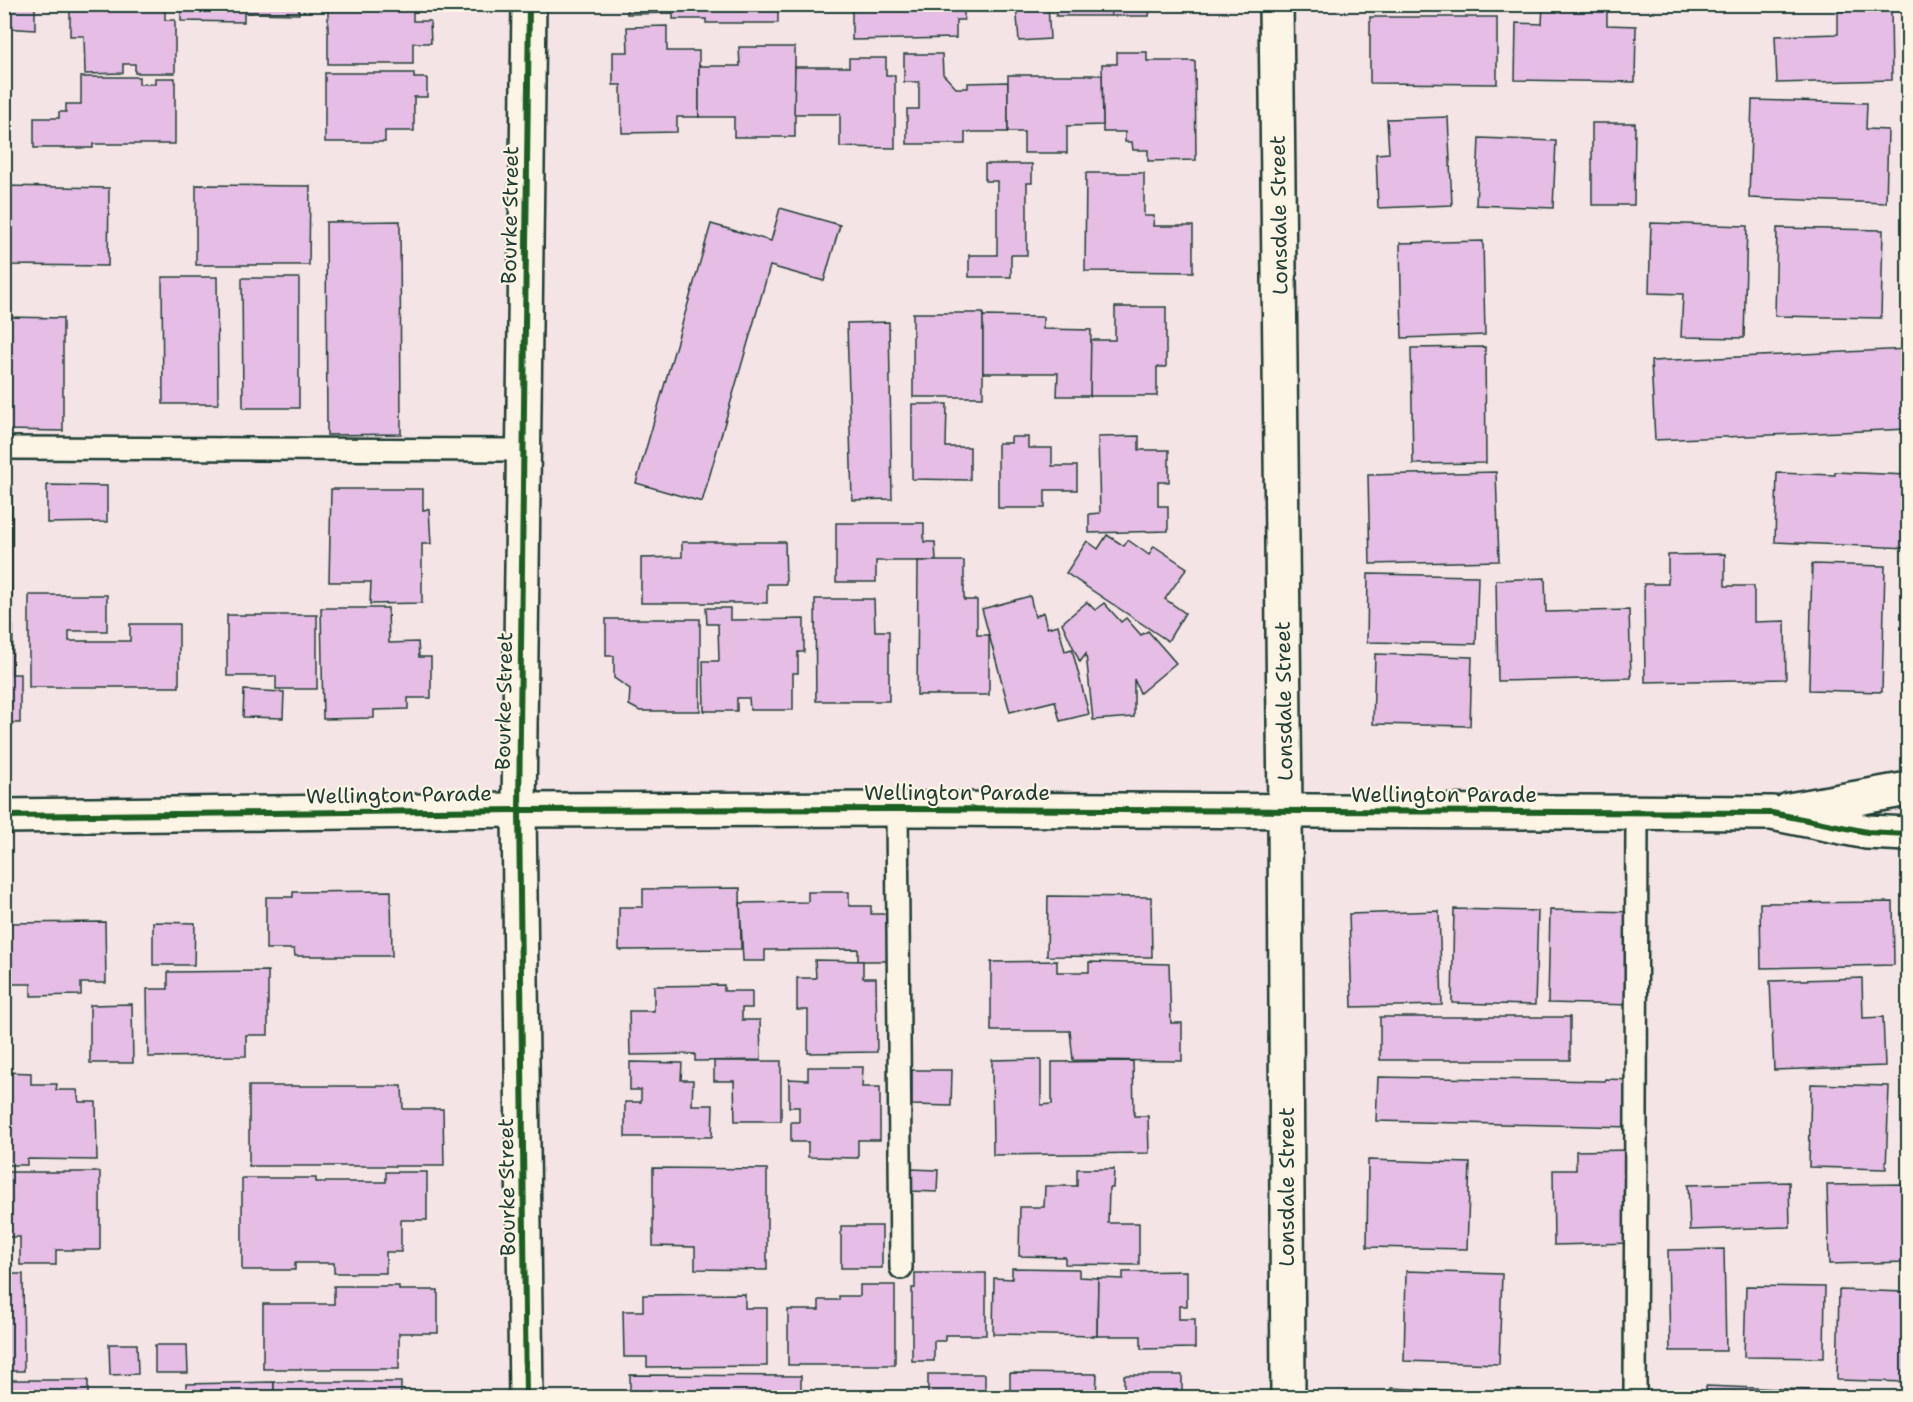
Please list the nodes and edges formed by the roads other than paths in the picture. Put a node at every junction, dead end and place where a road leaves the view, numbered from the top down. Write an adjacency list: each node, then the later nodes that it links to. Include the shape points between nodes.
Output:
1 (529, 4): 4 (street, Bourke Street)
2 (1276, 4): 8 (street, Lonsdale Street)
3 (4, 448): 4 (lane)
4 (523, 450): 7 (street, Bourke Street)
5 (1908, 789): 10 (street, Wellington Parade)
6 (897, 809): 7 (street, Wellington Parade); 8 (street, Wellington Parade); 13 (lane)
7 (519, 810): 11 (street, Wellington Parade); 14 (street, Bourke Street)
8 (1285, 810): 9 (street, Wellington Parade); 15 (street, Lonsdale Street)
9 (1637, 813): 10 (street, Wellington Parade); 16 (lane)
10 (1772, 813): 12 (street, Wellington Parade, via 1867,832)
11 (4, 816)
12 (1908, 834)
13 (901, 1268)
14 (526, 1398)
15 (1288, 1398)
16 (1635, 1398)

